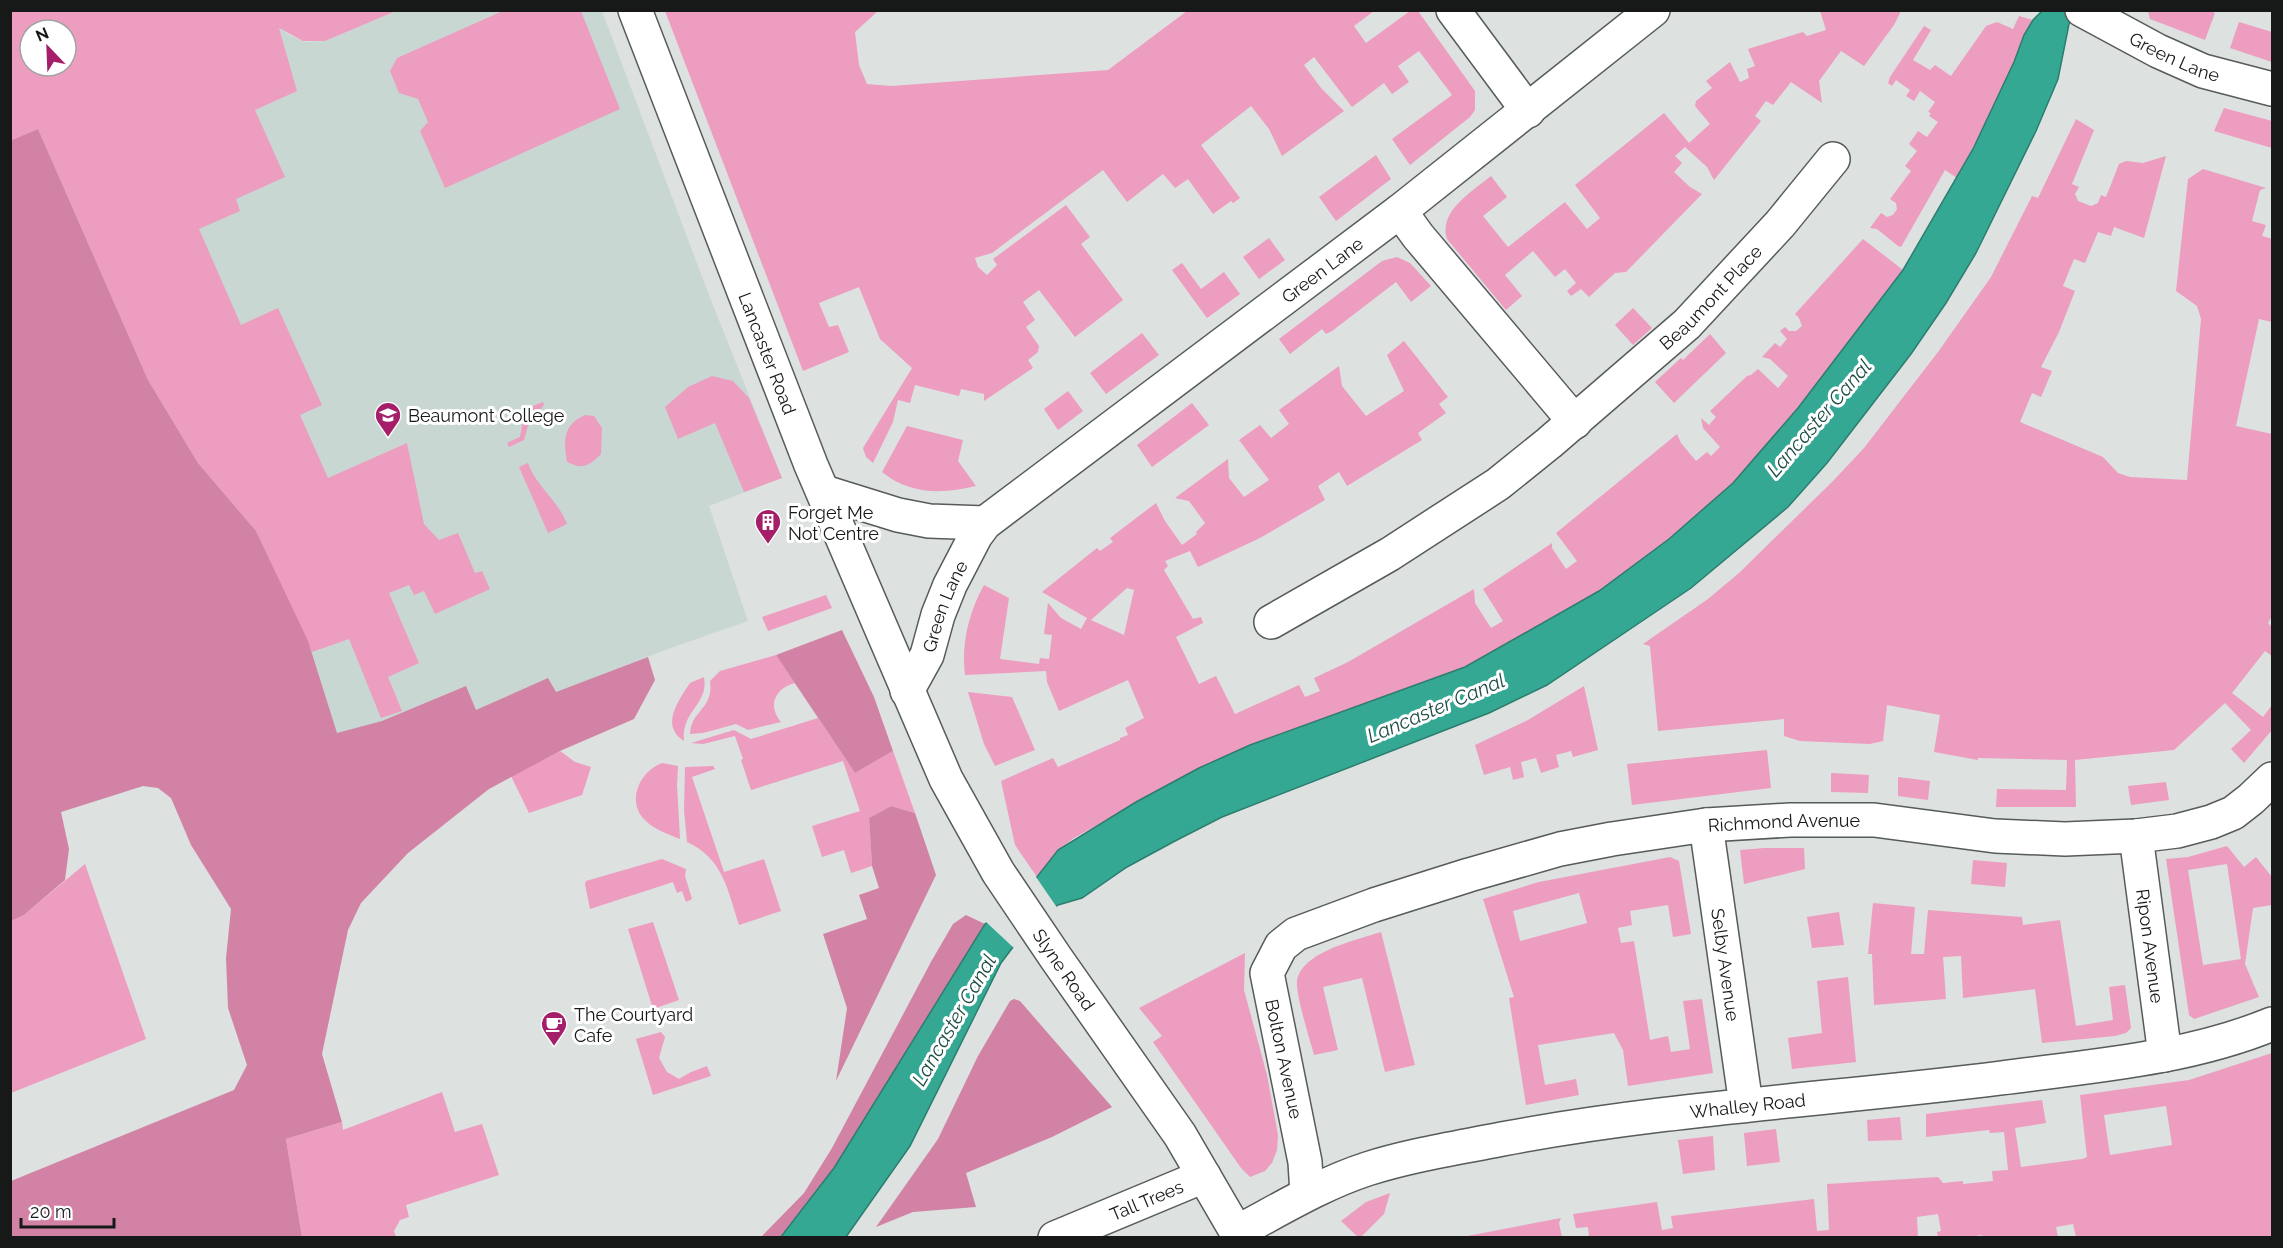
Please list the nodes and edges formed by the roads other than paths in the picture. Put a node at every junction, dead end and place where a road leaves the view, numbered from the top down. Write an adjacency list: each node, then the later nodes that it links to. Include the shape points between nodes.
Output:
1 (635, 10): 10 (street, Lancaster Road)
2 (1453, 10): 6 (street)
3 (1653, 10): 6 (street, Green Lane)
4 (2092, 16): 5 (street, Green Lane, via 2203,71)
5 (2272, 89)
6 (1528, 111): 8 (street, Green Lane)
7 (1833, 159): 9 (street, Beaumont Place, via 1780,224 1687,324)
8 (1400, 211): 9 (street); 11 (street, Green Lane)
9 (1575, 422): 12 (street, Beaumont Place, via 1498,484 1390,554)
10 (824, 492): 11 (street, via 908,517); 13 (street, Lancaster Road)
11 (985, 523): 13 (street, Green Lane, via 950,585 927,655)
12 (1271, 622)
13 (908, 691): 21 (street, Slyne Road, via 946,779 999,872 1180,1135)
14 (2272, 778): 16 (street, Richmond Avenue, via 2233,813 2177,831)
15 (1706, 825): 16 (street, Richmond Avenue, via 1871,820 1995,836); 17 (street, Richmond Avenue, via 1560,849 1426,887); 20 (street, Selby Avenue)
16 (2136, 836): 19 (street, Ripon Avenue)
17 (1296, 934): 22 (street, Bolton Avenue, via 1281,946 1267,973 1305,1162)
18 (2272, 1024): 19 (street, Whalley Road)
19 (2165, 1055): 20 (street, Whalley Road, via 1959,1083)
20 (1746, 1105): 22 (street, Whalley Road, via 1568,1126 1422,1154 1366,1169)
21 (1204, 1176): 23 (street, Slyne Road); 24 (street, Tall Trees)
22 (1307, 1194): 23 (street, Whalley Road)
23 (1238, 1235)
24 (1055, 1238)

